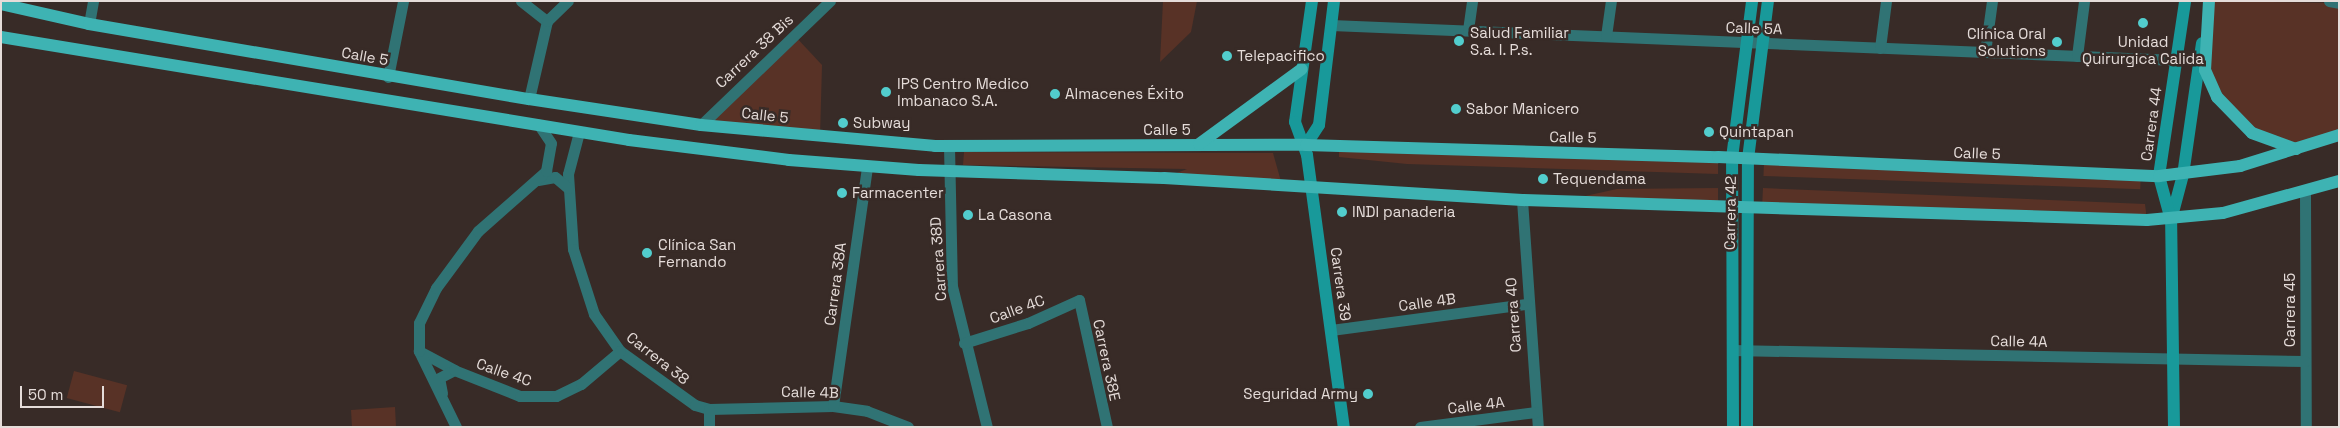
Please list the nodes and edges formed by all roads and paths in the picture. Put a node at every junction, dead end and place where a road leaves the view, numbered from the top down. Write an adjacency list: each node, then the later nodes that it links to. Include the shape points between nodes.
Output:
1 (93, 1): 21 (street)
2 (403, 1): 33 (street)
3 (521, 1): 20 (street)
4 (568, 1): 20 (street)
5 (830, 1): 35 (street, Carrera 38 Bis)
6 (1312, 1): 32 (street, Carrera 39)
7 (1334, 1): 22 (street)
8 (1472, 1): 23 (street)
9 (1611, 1): 24 (street)
10 (1752, 1): 26 (street, Carrera 42)
11 (1768, 1): 27 (street, Carrera 42)
12 (1886, 1): 28 (street)
13 (1992, 1): 29 (street)
14 (2084, 1): 30 (street)
15 (2184, 1): 31 (street, Carrera 44)
16 (2208, 1): 42 (main road, via 2205,70 2216,97 2252,133); 47 (street, Carrera 44)
17 (2328, 1): 18 (street)
18 (2339, 3)
19 (1, 4): 21 (main road, Calle 5)
20 (546, 21): 34 (street)
21 (89, 24): 33 (main road, Calle 5)
22 (1331, 25): 23 (street, Calle 5A); 39 (street, via 1319,125)
23 (1468, 30): 24 (street, Calle 5A)
24 (1606, 36): 26 (street, Calle 5A)
25 (1, 37): 36 (main road)
26 (1747, 43): 27 (street, Calle 5A); 43 (street, Carrera 42)
27 (1763, 43): 28 (street, Calle 5A); 44 (street, Carrera 42)
28 (1880, 48): 29 (street, Calle 5A)
29 (1986, 52): 30 (street, Calle 5A)
30 (2077, 56): 31 (street, Calle 5A)
31 (2176, 60): 48 (street, Carrera 44)
32 (1302, 69): 39 (street, Carrera 39, via 1295,122); 41 (main road, via 1213,138)
33 (388, 77): 34 (main road, Calle 5)
34 (529, 99): 35 (main road, Calle 5)
35 (701, 125): 40 (main road, Calle 5)
36 (539, 126): 37 (main road); 49 (street, via 552,152)
37 (579, 132): 45 (main road); 52 (street, Carrera 38)
38 (2339, 135): 42 (main road, Calle 5)
39 (1306, 145): 41 (main road, Calle 5); 43 (main road, Calle 5); 51 (street, Carrera 39)
40 (949, 146): 41 (main road, Calle 5); 46 (street, Carrera 38D)
41 (1193, 146)
42 (2299, 149): 47 (main road, Calle 5, via 2240,166)
43 (1732, 158): 44 (main road, Calle 5); 55 (street, Carrera 42)
44 (1748, 159): 48 (main road, Calle 5); 56 (street, Carrera 42)
45 (867, 166): 46 (main road); 69 (street, Carrera 38A)
46 (949, 170): 51 (main road); 61 (street, Carrera 38D, via 952,286)
47 (2183, 175): 48 (main road, Calle 5); 57 (street, Carrera 44)
48 (2159, 176): 57 (street, Carrera 44)
49 (538, 180): 52 (street, via 555,177); 63 (street, via 494,213 444,276 421,318)
50 (2339, 181): 53 (main road)
51 (1312, 187): 54 (main road); 60 (street, Carrera 39)
52 (568, 188): 64 (street, Carrera 38, via 581,284 594,314)
53 (2305, 193): 57 (main road, via 2223,213); 67 (street, Carrera 45)
54 (1522, 200): 55 (main road); 59 (street, Carrera 40)
55 (1730, 206): 56 (main road); 62 (street, Carrera 42)
56 (1746, 207): 57 (main road); 65 (street, Carrera 42)
57 (2171, 220): 66 (street, Carrera 44)
58 (1079, 300): 61 (street, Calle 4C, via 1028,323); 77 (street, Carrera 38E)
59 (1527, 304): 60 (street, Calle 4B); 71 (street, Carrera 40)
60 (1331, 330): 78 (street, Carrera 39)
61 (964, 343): 76 (street, Carrera 38D)
62 (1732, 350): 65 (street, Calle 4A); 81 (street, Carrera 42)
63 (419, 351): 68 (street, Calle 4C); 72 (street)
64 (620, 351): 68 (street, Calle 4C, via 581,384 549,398 520,396); 70 (street, Carrera 38, via 695,404)
65 (1746, 351): 66 (street, Calle 4A); 82 (street, Carrera 42)
66 (2173, 358): 67 (street, Calle 4A); 83 (street, Carrera 44)
67 (2306, 361): 84 (street, Carrera 45)
68 (454, 370): 73 (street, Calle 4C, via 439,378 440,389)
69 (832, 406): 70 (street, Calle 4B); 75 (street, Calle 4B, via 867,411)
70 (709, 409): 74 (street)
71 (1536, 412): 79 (street, Calle 4A); 80 (street, Carrera 40)
72 (456, 427)
73 (464, 427)
74 (709, 427)
75 (908, 427)
76 (987, 427)
77 (1107, 427)
78 (1344, 427)
79 (1420, 427)
80 (1538, 427)
81 (1733, 427)
82 (1747, 427)
83 (2174, 427)
84 (2306, 427)

